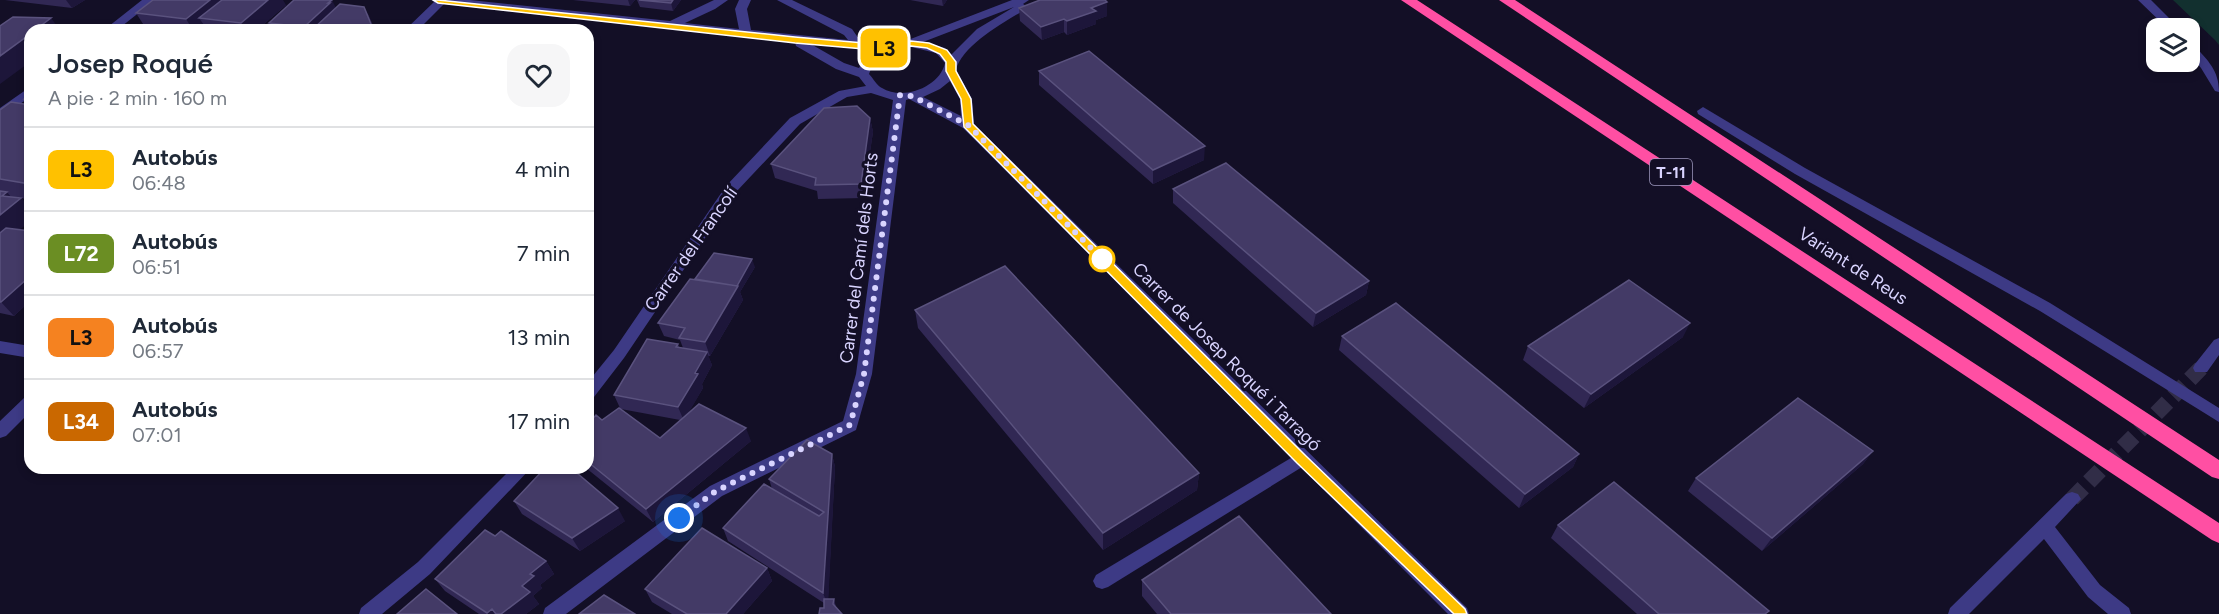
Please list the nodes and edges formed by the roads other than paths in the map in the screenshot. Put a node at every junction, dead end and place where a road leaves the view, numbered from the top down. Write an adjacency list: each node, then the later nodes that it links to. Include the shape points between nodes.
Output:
1 (149, 0): 12 (street)
2 (441, 0): 13 (street); 14 (street)
3 (722, 0): 14 (street)
4 (745, 0): 15 (street, via 741,9)
5 (783, 0): 18 (street, via 848,32)
6 (1023, 0): 17 (street)
7 (1034, 0): 21 (street, via 981,32)
8 (1408, 0): 44 (highway, Variant de Reus / T-11)
9 (2144, 0): 11 (street)
10 (1511, 4): 27 (highway, Variant de Reus)
11 (2163, 18)
12 (118, 24)
13 (417, 24)
14 (670, 25): 15 (street)
15 (746, 34): 16 (street)
16 (795, 40): 18 (street); 22 (street, via 840,66)
17 (911, 43): 19 (street); 21 (street, via 944,52)
18 (857, 45): 19 (street)
19 (887, 48): 22 (street, via 874,54 865,64)
20 (2200, 59): 23 (street)
21 (951, 67): 26 (street, via 944,82 930,91); 30 (street, via 966,99)
22 (863, 74): 24 (street)
23 (2219, 88)
24 (872, 89): 26 (street); 35 (street, Carrer del Francolí, via 843,94 795,122 730,189)
25 (24, 96): 29 (street)
26 (906, 96): 30 (street, Carrer de Josep Roqué i Tarragó); 47 (street, Carrer del Camí dels Horts, via 864,374 850,425 716,491)
27 (1670, 107): 28 (highway); 40 (highway, Variant de Reus)
28 (1702, 111): 37 (street, via 1800,171 2045,307)
29 (0, 114)
30 (968, 125): 39 (street, Carrer de Josep Roqué i Tarragó)
31 (2219, 344): 34 (street)
32 (0, 347): 33 (street)
33 (24, 351)
34 (2201, 368)
35 (594, 385)
36 (24, 408): 38 (street)
37 (2219, 416)
38 (0, 431)
39 (1301, 459): 45 (street); 48 (street, Carrer de Josep Roqué i Tarragó)
40 (2219, 471)
41 (518, 474): 46 (street, via 424,568)
42 (2072, 499): 43 (street)
43 (2045, 526): 49 (street); 50 (street, via 2094,591)
44 (2219, 534)
45 (1102, 580)
46 (368, 614)
47 (552, 614)
48 (1460, 614)
49 (1957, 614)
50 (2122, 614)

